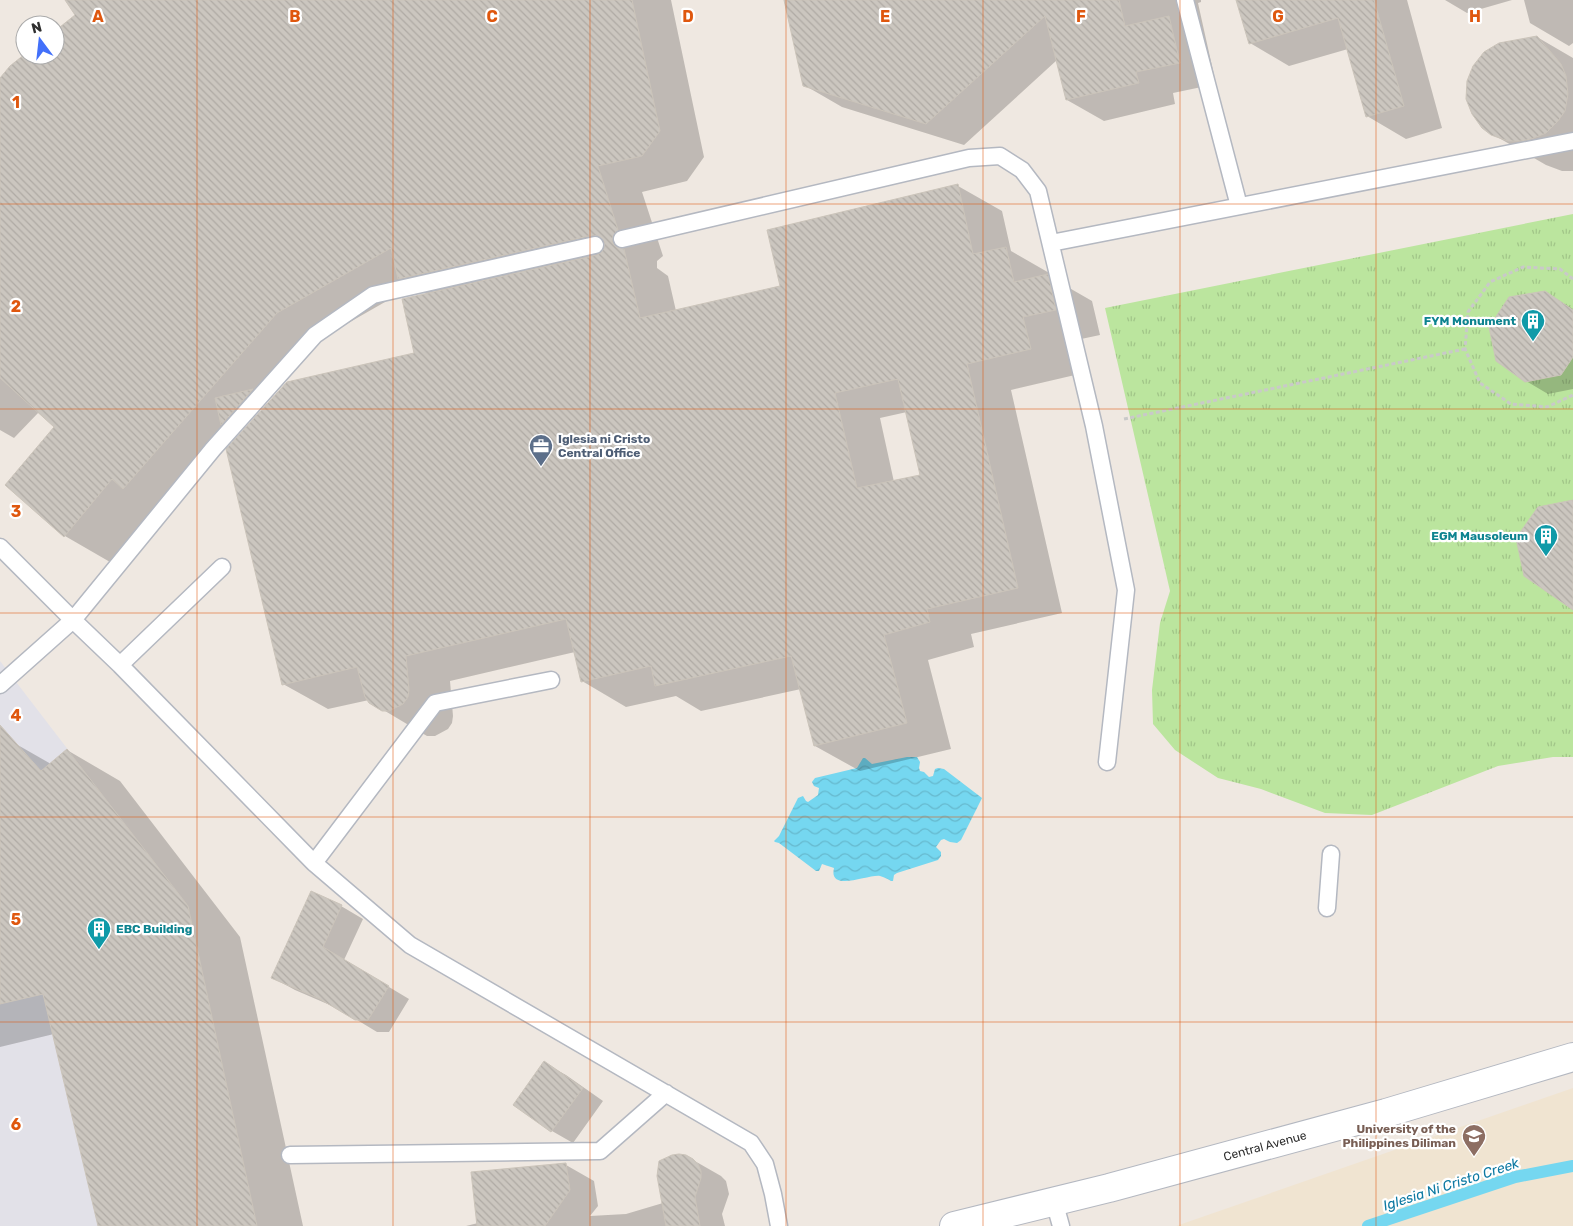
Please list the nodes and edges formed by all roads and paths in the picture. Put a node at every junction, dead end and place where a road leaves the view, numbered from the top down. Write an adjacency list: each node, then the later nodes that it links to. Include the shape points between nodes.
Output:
1 (1186, 0): 3 (lane)
2 (1573, 141): 3 (lane)
3 (1239, 206): 5 (lane)
4 (622, 239): 5 (lane, via 969,158 1000,156 1022,170 1038,191)
5 (1051, 243): 10 (lane)
6 (595, 245): 13 (lane, via 373,295 315,335 213,449)
7 (1573, 279): 8 (path, via 1560,270 1523,266 1490,282 1468,312)
8 (1465, 349): 9 (path, via 1480,383 1511,404 1548,407); 10 (path)
9 (1573, 395)
10 (1094, 426): 17 (lane, via 1126,590)
11 (0, 547): 13 (lane)
12 (222, 567): 14 (lane)
13 (73, 620): 14 (lane); 16 (lane)
14 (120, 664): 19 (lane)
15 (551, 680): 19 (lane, via 435,703)
16 (0, 685)
17 (1107, 762)
18 (1332, 854): 20 (lane)
19 (314, 863): 22 (lane, via 410,944)
20 (1327, 908)
21 (1573, 1057): 24 (main road, Central Avenue, via 1386,1113 1109,1188)
22 (666, 1093): 23 (lane, via 600,1151); 25 (lane, via 750,1143 764,1164)
23 (290, 1155)
24 (1058, 1214): 26 (main road, Central Avenue)
25 (779, 1226)
26 (954, 1226)

